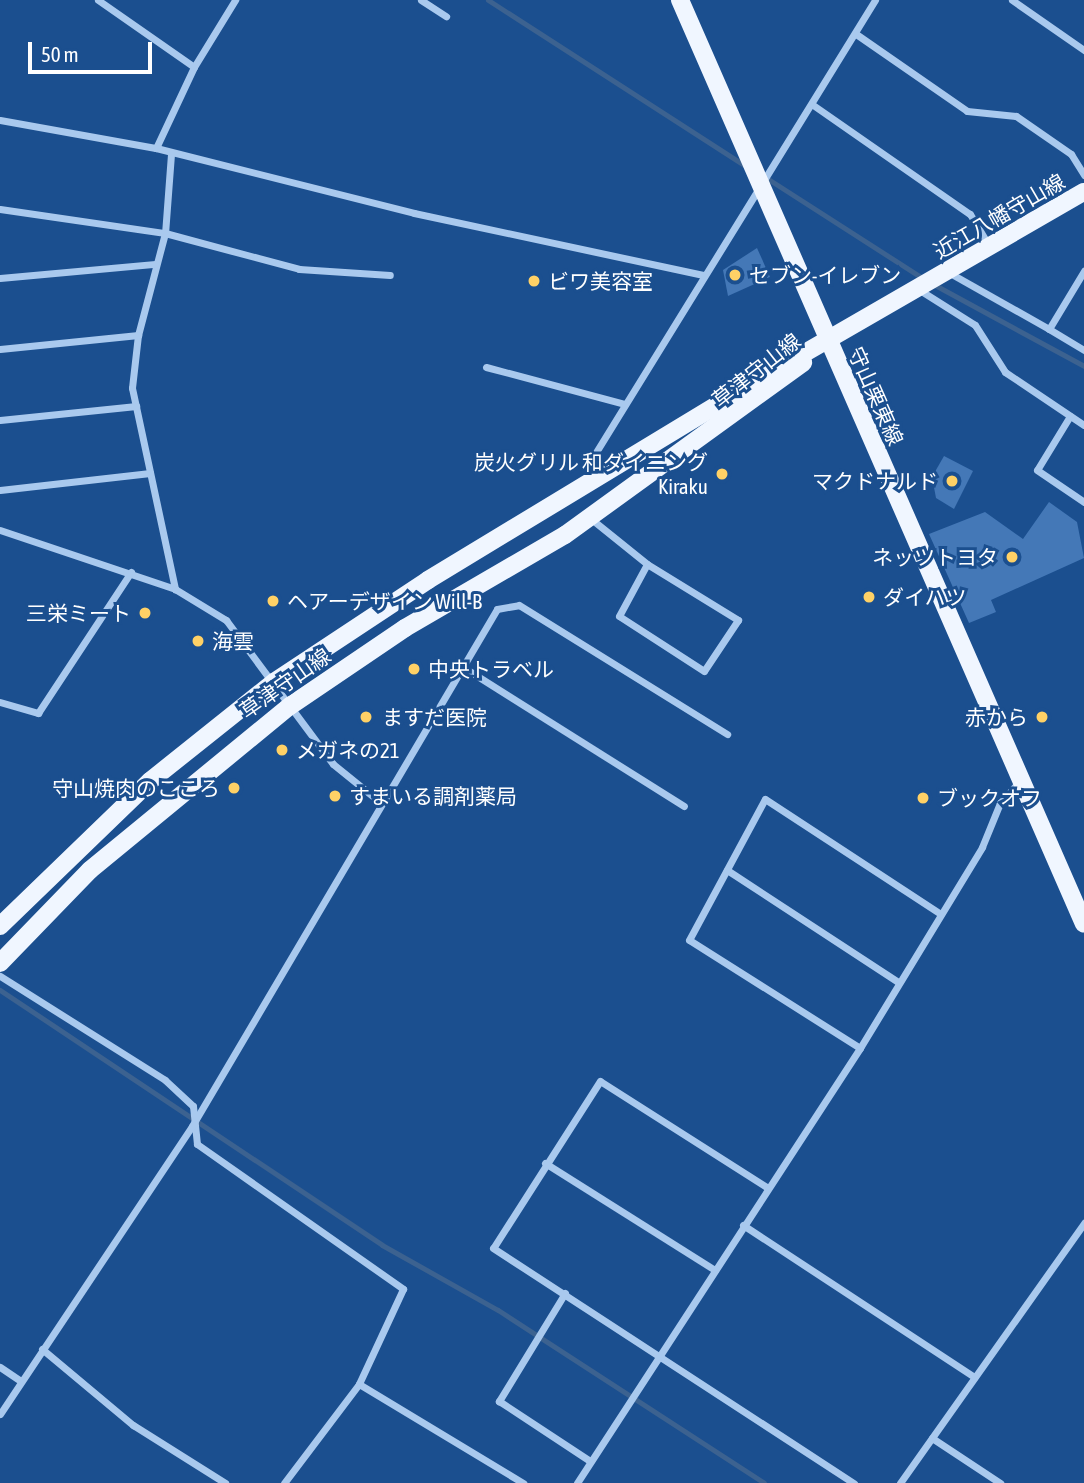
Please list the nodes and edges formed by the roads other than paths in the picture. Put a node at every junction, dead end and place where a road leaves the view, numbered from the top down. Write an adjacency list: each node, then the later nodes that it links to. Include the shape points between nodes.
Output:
1 (98, 0): 10 (street)
2 (235, 0): 10 (street)
3 (421, 0): 7 (street)
4 (680, 0): 16 (main road, 守山栗東線)
5 (875, 0): 8 (street)
6 (1012, 0): 9 (street)
7 (446, 16)
8 (856, 34): 11 (street); 15 (street, via 967,111 1016,116 1071,154)
9 (1084, 50)
10 (194, 66): 13 (street)
11 (813, 105): 16 (street); 20 (street, via 970,214)
12 (0, 120): 13 (street)
13 (156, 148): 14 (street)
14 (171, 154): 19 (street); 25 (street)
15 (1084, 175)
16 (761, 186): 25 (street); 30 (main road, 守山栗東線)
17 (1084, 192): 20 (main road, 近江八幡守山線)
18 (0, 209): 19 (street)
19 (165, 233): 21 (street); 24 (street, via 299,269)
20 (990, 248): 23 (main road, 近江八幡守山線)
21 (155, 264): 26 (street); 29 (street)
22 (1084, 271): 28 (street)
23 (947, 272): 27 (main road, 近江八幡守山線); 28 (street)
24 (390, 275)
25 (704, 275): 34 (street)
26 (0, 278)
27 (918, 289): 30 (main road, 近江八幡守山線); 36 (street, via 975,325 1005,372)
28 (1049, 329): 32 (street)
29 (138, 335): 31 (street); 35 (street, via 132,372)
30 (827, 342): 43 (main road, 草津守山線, via 777,386); 49 (main road, 草津守山線, via 428,580); 53 (main road, 守山栗東線)
31 (0, 349)
32 (1084, 350)
33 (486, 367): 34 (street)
34 (625, 404): 39 (street)
35 (136, 406): 37 (street); 40 (street)
36 (1070, 416): 38 (street); 42 (street, via 1037,470)
37 (0, 420)
38 (1084, 425)
39 (593, 457)
40 (150, 473): 41 (street); 47 (street)
41 (0, 490)
42 (1084, 502)
43 (590, 517): 45 (street); 51 (main road, 草津守山線, via 405,628)
44 (0, 530): 46 (street)
45 (648, 564): 45 (street, via 738,620 704,671 619,616)
46 (131, 572): 47 (street); 50 (street, via 38,713)
47 (176, 589): 49 (street, via 226,620)
48 (463, 667): 52 (street, via 497,609 519,605); 54 (street); 55 (street)
49 (274, 682): 51 (street); 59 (main road, 草津守山線, via 150,781)
50 (0, 702)
51 (290, 706): 54 (street, via 333,764); 60 (main road, 草津守山線, via 90,870)
52 (727, 734)
53 (1019, 782): 57 (street, via 1000,803 982,847); 58 (main road, 守山栗東線)
54 (380, 802): 64 (street)
55 (684, 806)
56 (727, 870): 57 (street, via 765,799); 62 (street); 63 (street, via 689,940)
57 (938, 912): 62 (street)
58 (1084, 924)
59 (0, 926)
60 (0, 963)
61 (0, 976): 64 (street, via 165,1080 193,1106)
62 (898, 982): 63 (street)
63 (860, 1048): 66 (street)
64 (192, 1126): 71 (street); 76 (street, via 197,1144 403,1289)
65 (545, 1163): 66 (street, via 600,1081); 69 (street); 70 (street, via 493,1248)
66 (768, 1188): 68 (street)
67 (1084, 1223): 74 (street)
68 (743, 1225): 69 (street); 74 (street)
69 (715, 1270): 72 (street)
70 (565, 1293): 72 (street); 79 (street, via 499,1401)
71 (42, 1349): 75 (street); 80 (street, via 133,1425)
72 (661, 1354): 79 (street); 84 (street)
73 (0, 1367): 75 (street)
74 (974, 1377): 78 (street)
75 (22, 1381): 77 (street)
76 (359, 1384): 81 (street); 82 (street)
77 (0, 1414)
78 (932, 1438): 85 (street); 86 (street)
79 (590, 1461): 83 (street)
80 (225, 1483)
81 (284, 1483)
82 (523, 1483)
83 (577, 1483)
84 (854, 1483)
85 (900, 1483)
86 (1000, 1483)

